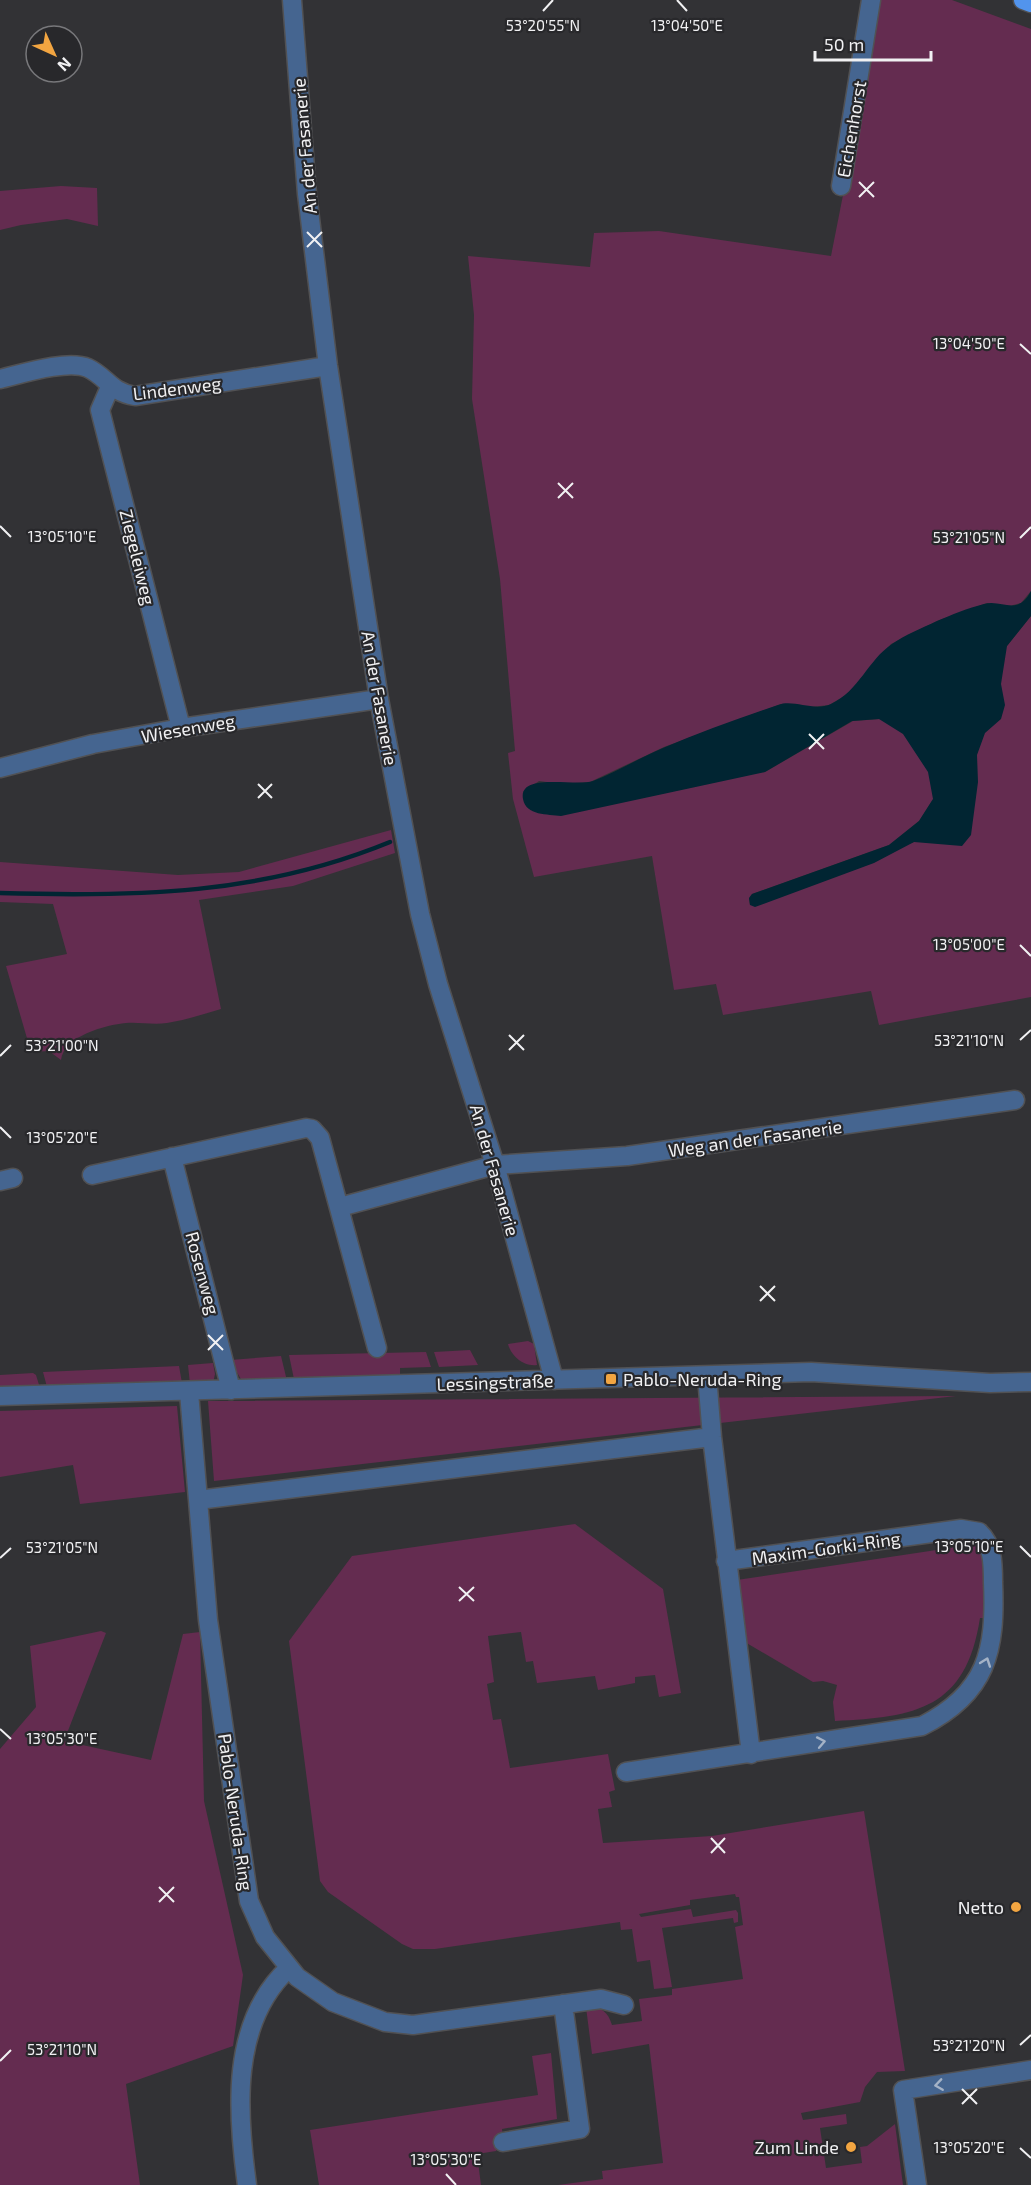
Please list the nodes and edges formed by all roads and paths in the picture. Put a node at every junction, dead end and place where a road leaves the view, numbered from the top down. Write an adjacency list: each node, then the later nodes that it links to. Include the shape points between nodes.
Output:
1 (292, 0): 6 (street, An der Fasanerie, via 306,184)
2 (871, 0): 5 (street, Eichenhorst)
3 (1023, 0): 4 (main road)
4 (1031, 3)
5 (841, 186)
6 (328, 366): 8 (street, Lindenweg, via 135,396); 9 (street, An der Fasanerie)
7 (0, 379): 8 (street, Lindenweg, via 58,366 85,366)
8 (110, 387): 10 (street, Ziegeleiweg, via 100,410)
9 (379, 699): 10 (street, Wiesenweg); 14 (street, An der Fasanerie, via 420,914)
10 (181, 728): 11 (street, Wiesenweg, via 93,744)
11 (0, 768)
12 (1015, 1100): 14 (street, Weg an der Fasanerie, via 627,1156)
13 (172, 1157): 15 (street); 16 (street, via 312,1129 320,1138); 22 (street, Rosenweg)
14 (495, 1165): 16 (street); 19 (street, An der Fasanerie)
15 (92, 1175)
16 (340, 1207): 17 (street)
17 (377, 1348)
18 (707, 1376): 19 (street, Lessingstraße); 21 (street, Lessingstraße, via 811,1372); 26 (street, Maxim-Gorki-Ring)
19 (554, 1380): 22 (street, Lessingstraße)
20 (1031, 1382): 21 (street, Lessingstraße)
21 (990, 1383): 24 (street, Lessingstraße)
22 (231, 1390): 23 (street, Lessingstraße)
23 (189, 1392): 25 (street, Lessingstraße); 27 (street, Pablo-Neruda-Ring)
24 (1031, 1394)
25 (0, 1396)
26 (712, 1437): 27 (street); 28 (street, Maxim-Gorki-Ring)
27 (198, 1500): 31 (street, Pablo-Neruda-Ring, via 208,1620 249,1901 265,1937)
28 (726, 1561): 29 (street); 29 (street, Maxim-Gorki-Ring, one-way to 28, via 922,1726 961,1701 976,1684 993,1640 990,1545 979,1532 961,1529)
29 (757, 1753): 30 (street, Maxim-Gorki-Ring)
30 (626, 1772)
31 (289, 1968): 32 (street, Pablo-Neruda-Ring, via 333,2002 400,2024); 36 (street, via 264,1998 241,2073)
32 (563, 2004): 33 (street, Pablo-Neruda-Ring, via 601,1999); 35 (street, via 580,2129)
33 (624, 2005)
34 (1023, 2072): 37 (street, one-way to 37, via 903,2090)
35 (503, 2142)
36 (247, 2185)
37 (917, 2185)

